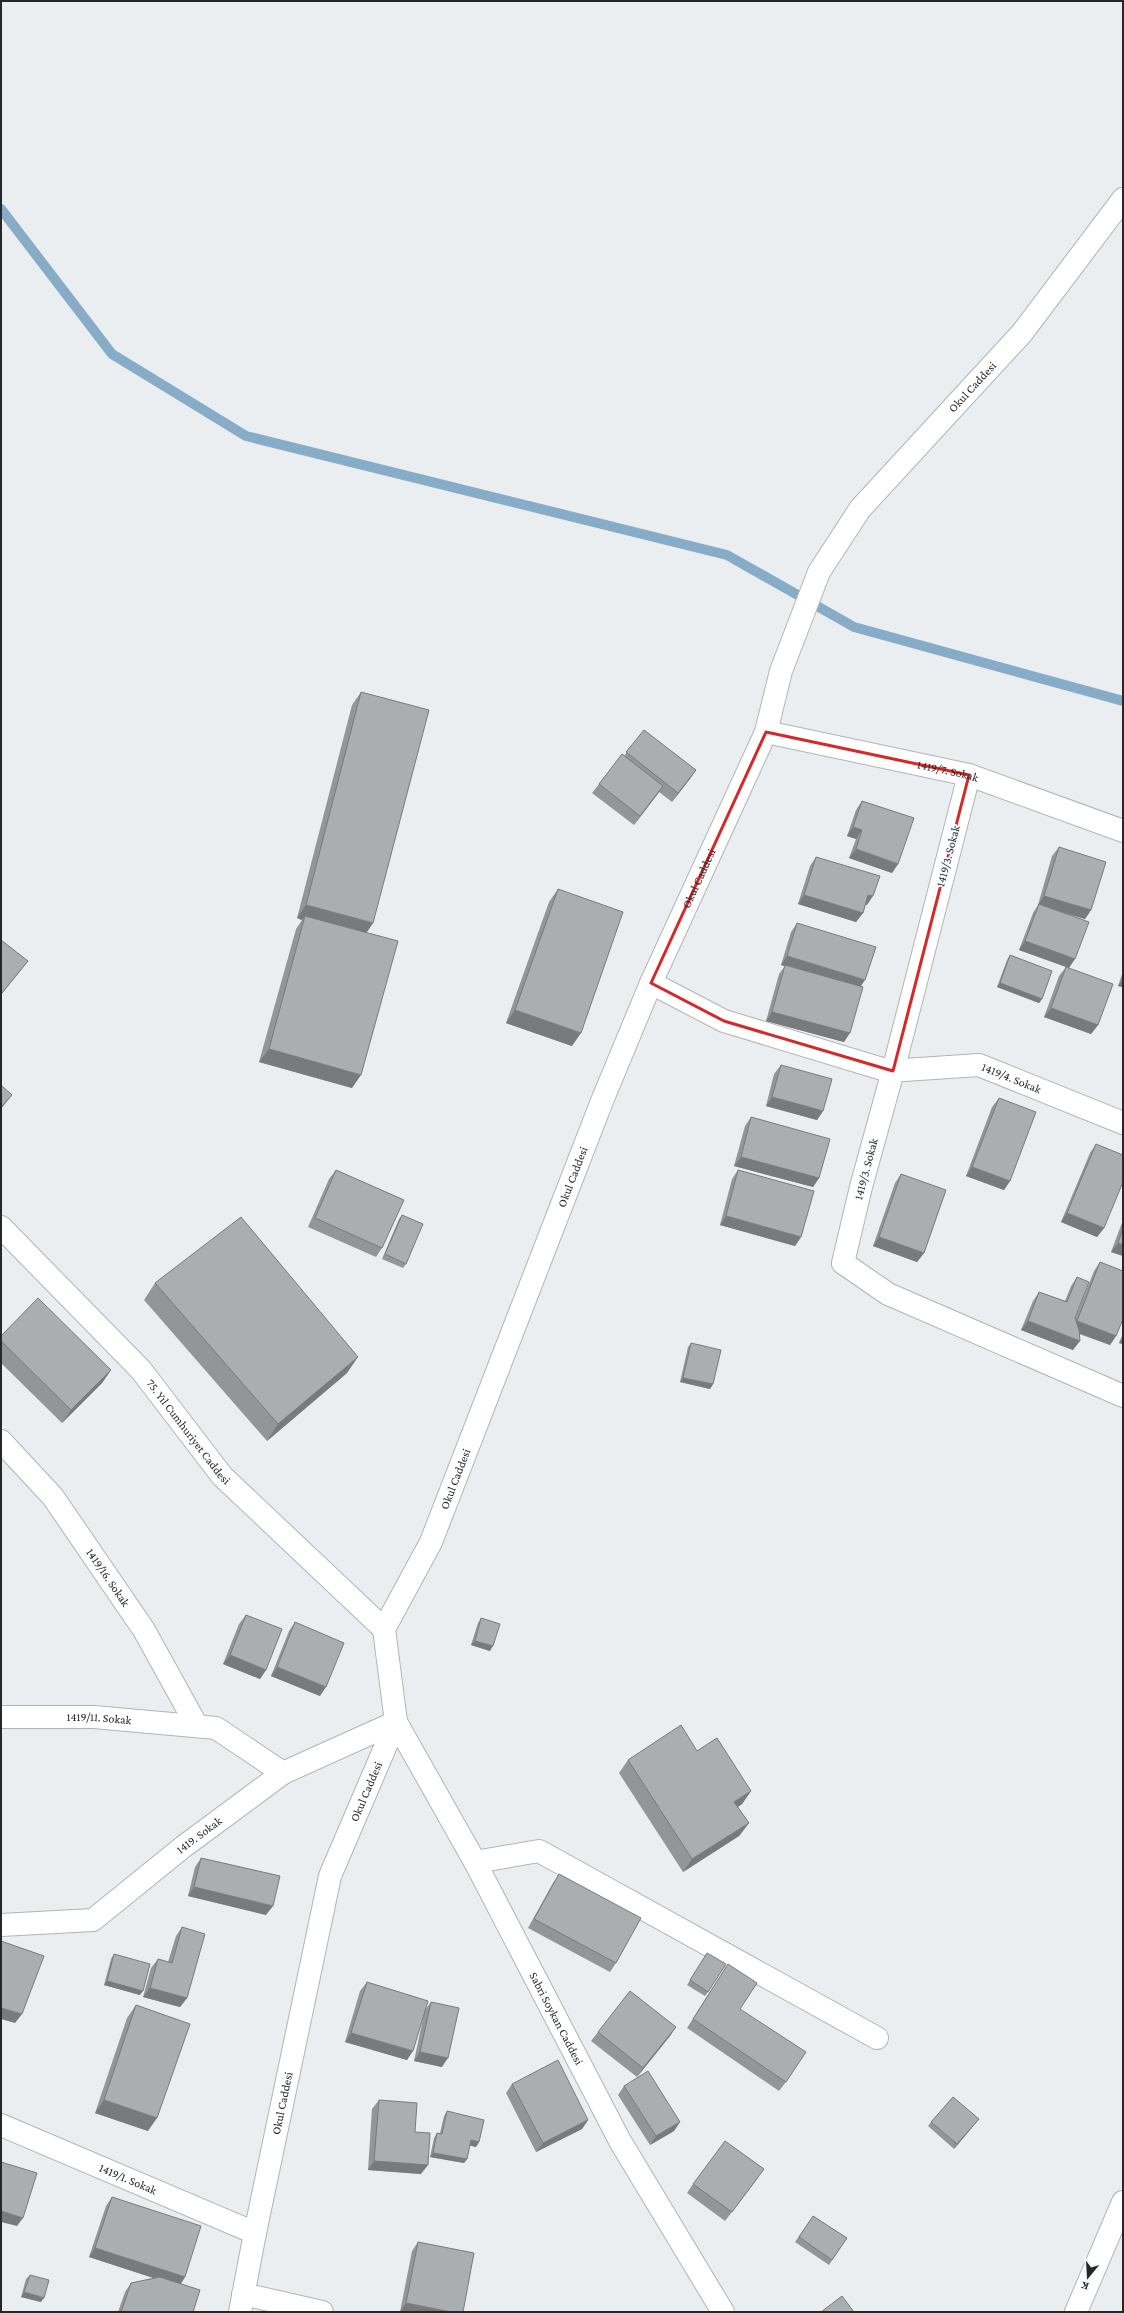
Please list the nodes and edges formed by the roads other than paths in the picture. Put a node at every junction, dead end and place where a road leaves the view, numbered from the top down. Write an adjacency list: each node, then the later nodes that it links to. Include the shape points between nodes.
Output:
1 (1123, 199): 2 (street, Okul Caddesi, via 1022,333 860,509 819,572 781,671)
2 (766, 732): 3 (street, 1419/7. Sokak); 5 (street, Okul Caddesi)
3 (969, 775): 4 (street, 1419/7. Sokak); 6 (street, 1419/3. Sokak)
4 (1123, 831)
5 (651, 983): 6 (street, via 724,1021); 11 (street, Okul Caddesi, via 602,1101 431,1542)
6 (893, 1071): 7 (street, 1419/4. Sokak, via 979,1065); 9 (street, 1419/3. Sokak, via 843,1263 888,1294)
7 (1123, 1123)
8 (1, 1227): 11 (street, 75. Yıl Cumhuriyet Caddesi, via 141,1370 222,1476)
9 (1123, 1396)
10 (1, 1441): 14 (street, 1419/16. Sokak, via 53,1497 144,1630)
11 (384, 1629): 13 (street)
12 (1, 1717): 14 (street, 1419/11. Sokak, via 94,1717)
13 (396, 1722): 15 (street, 1419. Sokak); 16 (street, Sabri Soykan Caddesi); 21 (street, Okul Caddesi, via 330,1876)
14 (197, 1726): 15 (street, 1419/11. Sokak, via 216,1728)
15 (283, 1773): 17 (street, 1419. Sokak, via 183,1847 93,1920)
16 (475, 1862): 18 (street, via 539,1851); 24 (street, Sabri Soykan Caddesi, via 620,2141)
17 (1, 1925)
18 (876, 2038)
19 (1, 2125): 21 (street, 1419/1. Sokak)
20 (1123, 2202): 25 (street)
21 (255, 2233): 22 (street, Okul Caddesi)
22 (242, 2303): 23 (street)
23 (322, 2312)
24 (723, 2312)
25 (1076, 2312)

